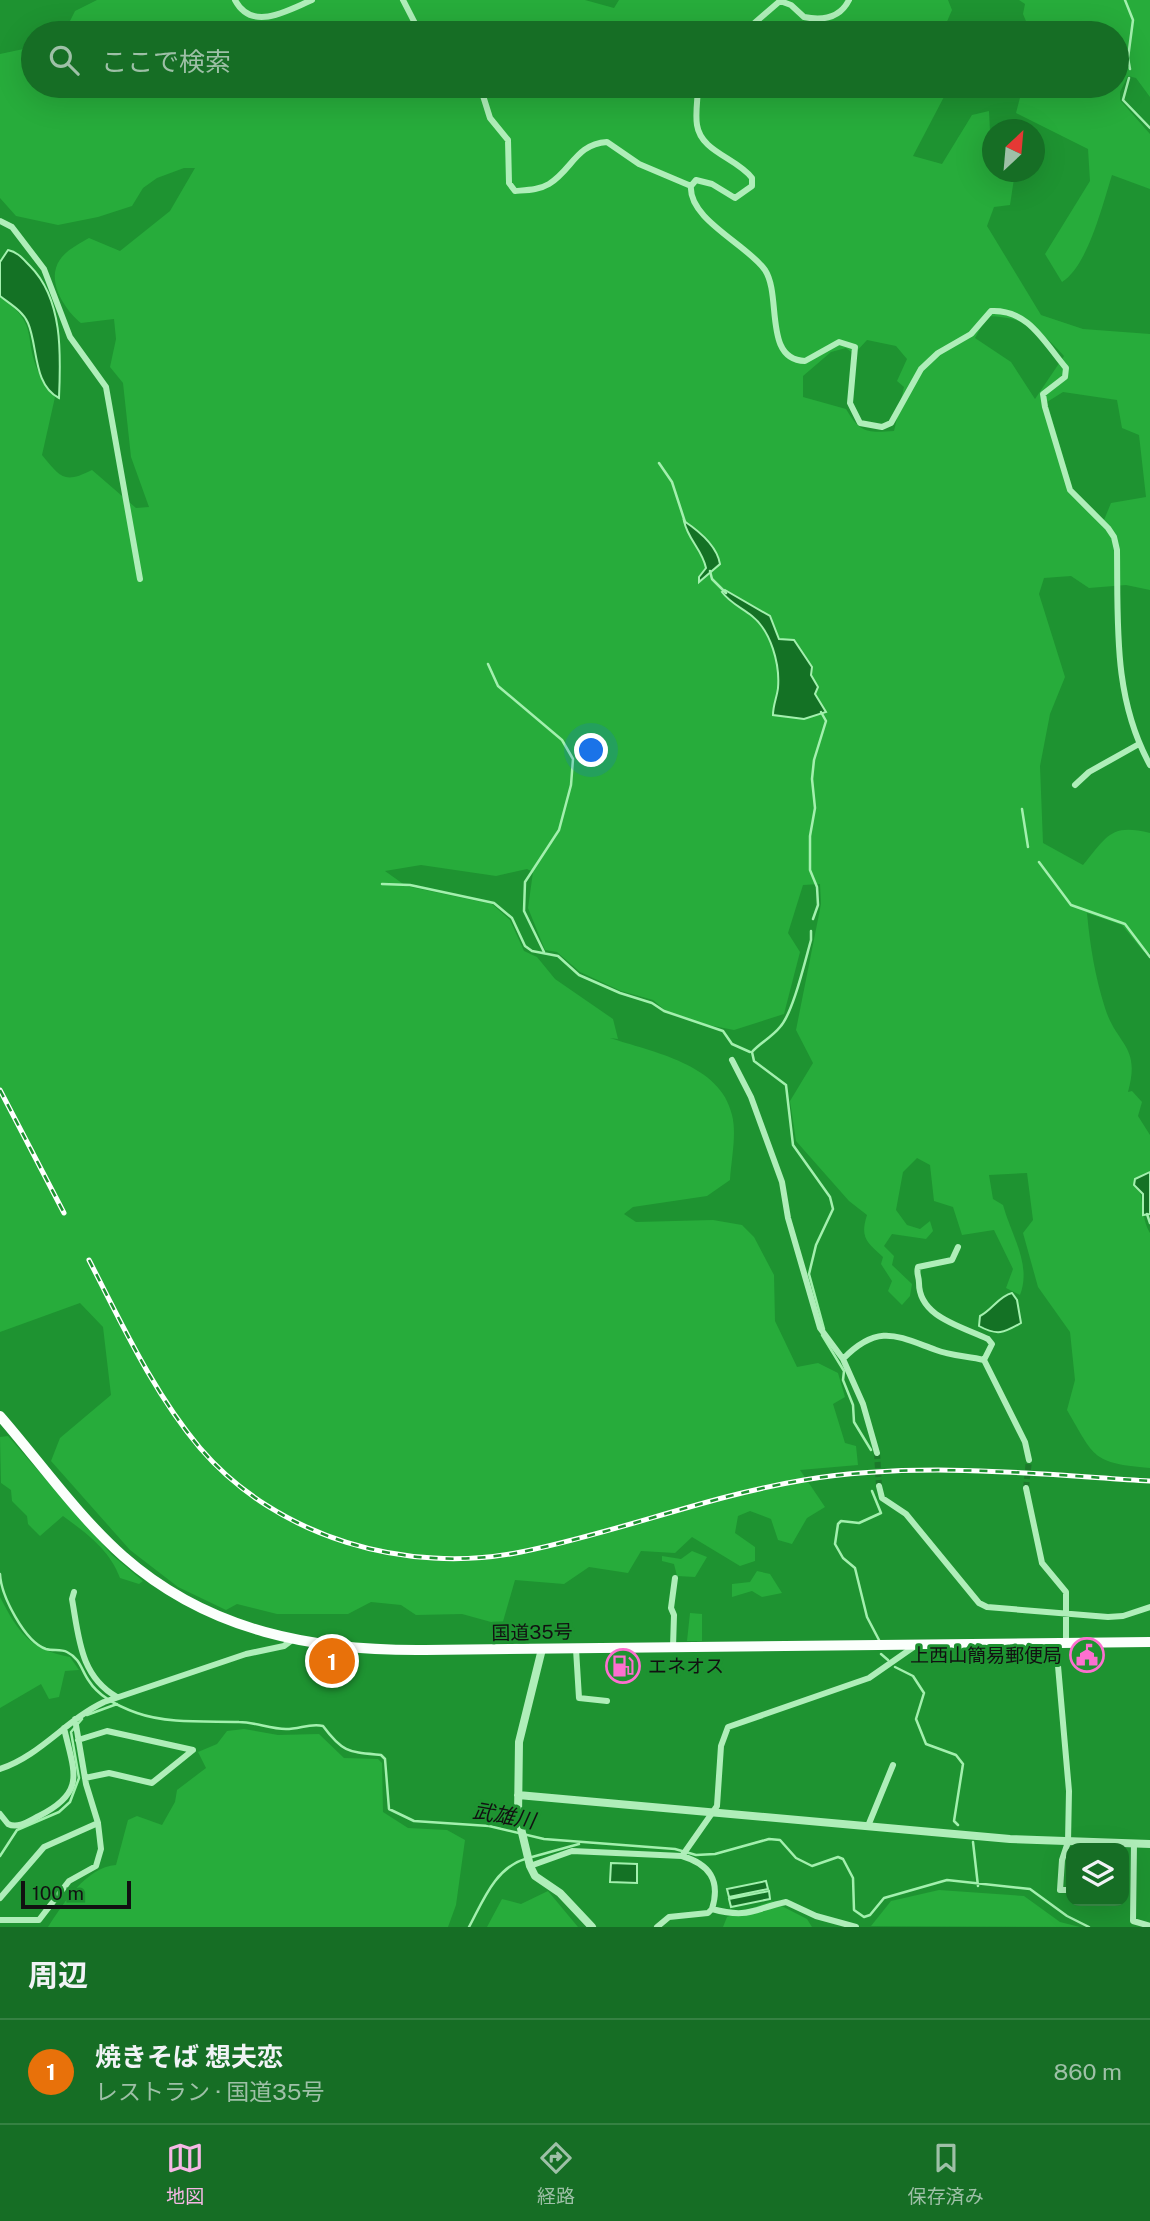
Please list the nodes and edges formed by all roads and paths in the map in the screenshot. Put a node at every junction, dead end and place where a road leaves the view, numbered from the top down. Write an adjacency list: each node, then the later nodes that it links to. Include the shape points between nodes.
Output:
1 (234, 0): 2 (street, via 252,18 271,18)
2 (312, 0)
3 (403, 0): 5 (street)
4 (849, 0): 6 (street, via 844,9 825,19 804,17 780,1)
5 (414, 21)
6 (758, 21)
7 (484, 98): 9 (street, via 490,118 508,140 509,183 515,191 549,184 587,146 607,142 639,164)
8 (698, 98): 9 (street, via 697,125 702,139 740,165 752,178 752,186 735,198 712,184 696,180)
9 (691, 186): 12 (street, via 698,208 765,270 776,309 777,336 786,353 805,361 839,342 855,347 850,403 860,423 882,427 891,423 921,369 971,334 991,311 1020,315 1058,358 1067,373 1046,389 1045,407 1070,490 1114,537 1119,663 1132,731)
10 (0, 221): 11 (street, via 12,228 44,269 70,337 106,387)
11 (140, 579)
12 (1139, 744): 13 (street); 14 (street)
13 (1150, 765)
14 (1074, 785)
15 (732, 1060): 17 (street, via 751,1097 782,1182 820,1328)
16 (958, 1247): 18 (street, via 953,1260 918,1267 918,1290 938,1317 988,1339 992,1344)
17 (843, 1359): 18 (street, via 879,1334 891,1334); 20 (street, via 863,1404)
18 (984, 1360): 21 (street, via 1025,1442)
19 (0, 1416): 28 (highway, 国道35号, via 104,1537 144,1574 226,1619)
20 (877, 1453)
21 (1029, 1460)
22 (879, 1486): 27 (street, via 882,1498 906,1514 979,1603)
23 (1026, 1488): 27 (street, via 1042,1563 1066,1592)
24 (675, 1578): 32 (street)
25 (74, 1591): 35 (street, via 82,1655 97,1684)
26 (1150, 1607): 27 (street, via 1124,1616)
27 (1065, 1615): 30 (street)
28 (292, 1640): 33 (highway, 国道35号, via 361,1650); 35 (street)
29 (1150, 1642): 30 (highway, 国道35号)
30 (1061, 1643): 31 (highway, 国道35号); 48 (street)
31 (917, 1644): 32 (highway, 国道35号); 44 (street, via 869,1678 728,1727 721,1746)
32 (673, 1647): 34 (highway, 国道35号)
33 (542, 1649): 34 (highway, 国道35号); 43 (street, via 521,1730)
34 (576, 1649): 36 (street, via 579,1698)
35 (115, 1698): 37 (street)
36 (607, 1701)
37 (75, 1719): 38 (street); 39 (street)
38 (64, 1728): 41 (street, via 30,1755); 45 (street, via 74,1774 69,1796 17,1826 8,1825)
39 (78, 1741): 42 (street); 42 (street, via 107,1731 193,1750 152,1783 109,1773)
40 (893, 1765): 47 (street)
41 (0, 1769)
42 (85, 1778): 46 (street)
43 (518, 1795): 44 (street); 53 (street)
44 (714, 1812): 47 (street); 52 (street)
45 (0, 1814)
46 (98, 1823): 55 (street, via 44,1847); 58 (street, via 101,1849 96,1866 69,1881)
47 (868, 1826): 48 (street)
48 (1069, 1842): 49 (street)
49 (1134, 1843): 50 (street); 59 (street, via 1133,1921)
50 (1150, 1844)
51 (1066, 1850): 54 (street, via 1060,1890)
52 (682, 1856): 53 (street, via 572,1851); 56 (street, via 700,1861 710,1871 715,1899)
53 (528, 1861): 60 (street, via 535,1876 560,1893)
54 (1066, 1890)
55 (0, 1898)
56 (712, 1909): 61 (street, via 669,1917); 62 (street, via 747,1914 786,1902)
57 (0, 1920): 58 (street)
58 (37, 1924)
59 (1150, 1926)
60 (592, 1927)
61 (657, 1927)
62 (856, 1927)

